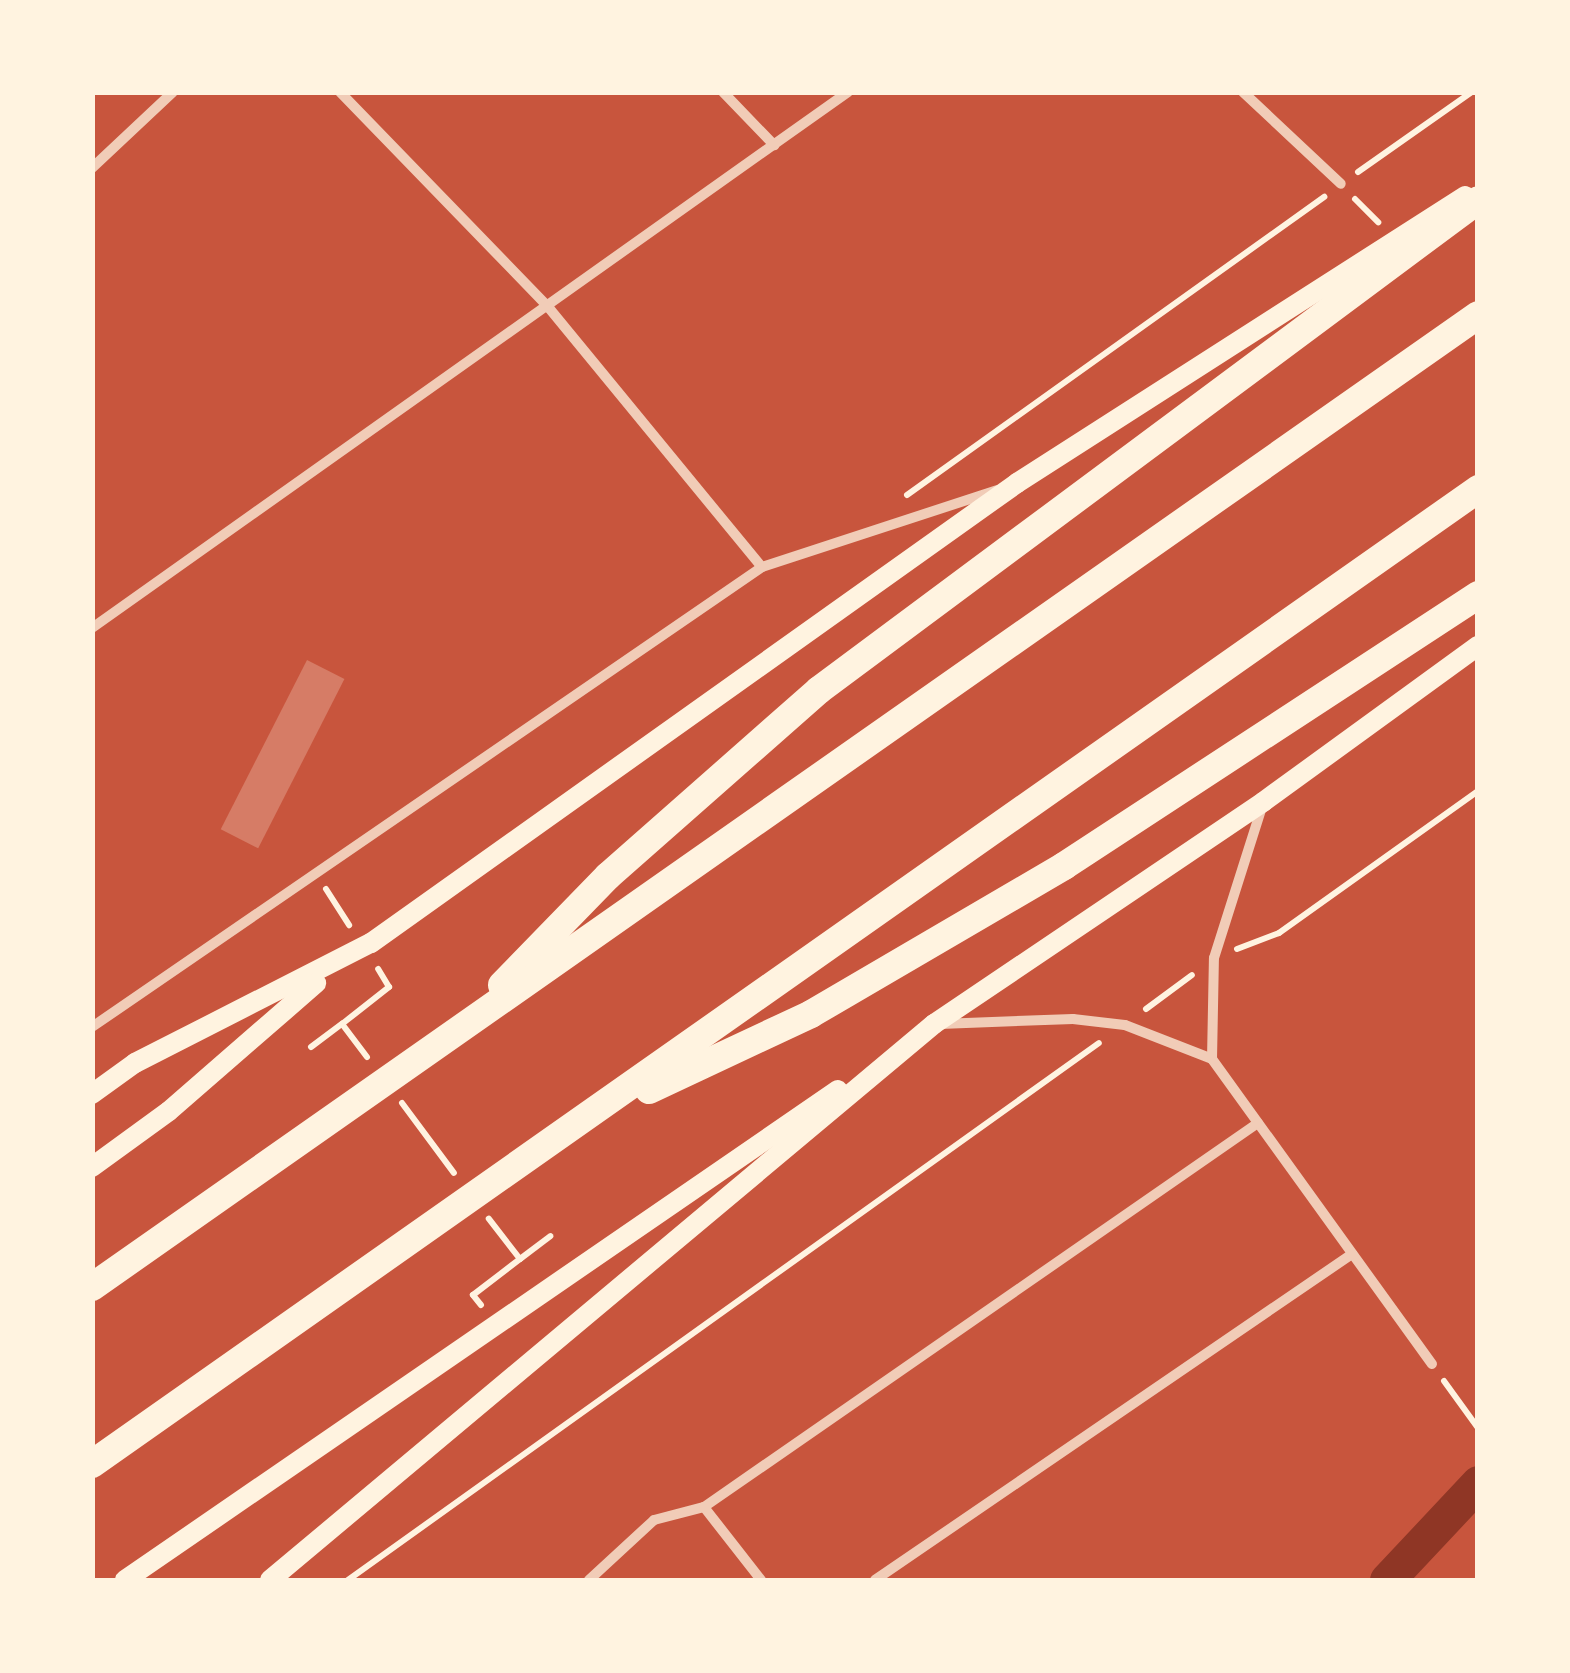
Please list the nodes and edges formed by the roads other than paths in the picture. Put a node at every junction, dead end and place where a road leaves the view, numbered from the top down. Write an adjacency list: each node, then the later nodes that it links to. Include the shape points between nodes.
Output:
1 (173, 92): 7 (street)
2 (340, 92): 11 (street)
3 (723, 92): 6 (street)
4 (848, 92): 6 (street)
5 (1243, 92): 8 (street)
6 (774, 145): 11 (street)
7 (92, 168)
8 (1342, 184)
9 (1478, 189): 13 (main road)
10 (1478, 200): 23 (highway, via 819,690 608,876)
11 (549, 308): 15 (street); 17 (street)
12 (1478, 315): 23 (highway)
13 (1017, 483): 15 (street); 20 (main road)
14 (1478, 489): 26 (highway)
15 (762, 567): 22 (street)
16 (1478, 595): 26 (highway, via 1048,876 811,1014)
17 (92, 628)
18 (1478, 646): 19 (main road)
19 (1264, 802): 21 (main road); 24 (street, via 1214,958)
20 (337, 965): 25 (main road, via 135,1063); 28 (main road, via 169,1111)
21 (934, 1024): 24 (street, via 1073,1019 1125,1025); 35 (main road); 36 (main road)
22 (92, 1027)
23 (450, 1038): 30 (highway)
24 (1212, 1058): 27 (street)
25 (92, 1094)
26 (580, 1123): 32 (highway)
27 (1258, 1123): 29 (street); 33 (street)
28 (92, 1167)
29 (1352, 1254): 31 (street); 38 (street)
30 (92, 1287)
31 (1432, 1364)
32 (92, 1464)
33 (704, 1506): 34 (street, via 654,1520); 37 (street)
34 (597, 1578)
35 (125, 1580)
36 (270, 1580)
37 (761, 1580)
38 (875, 1580)

